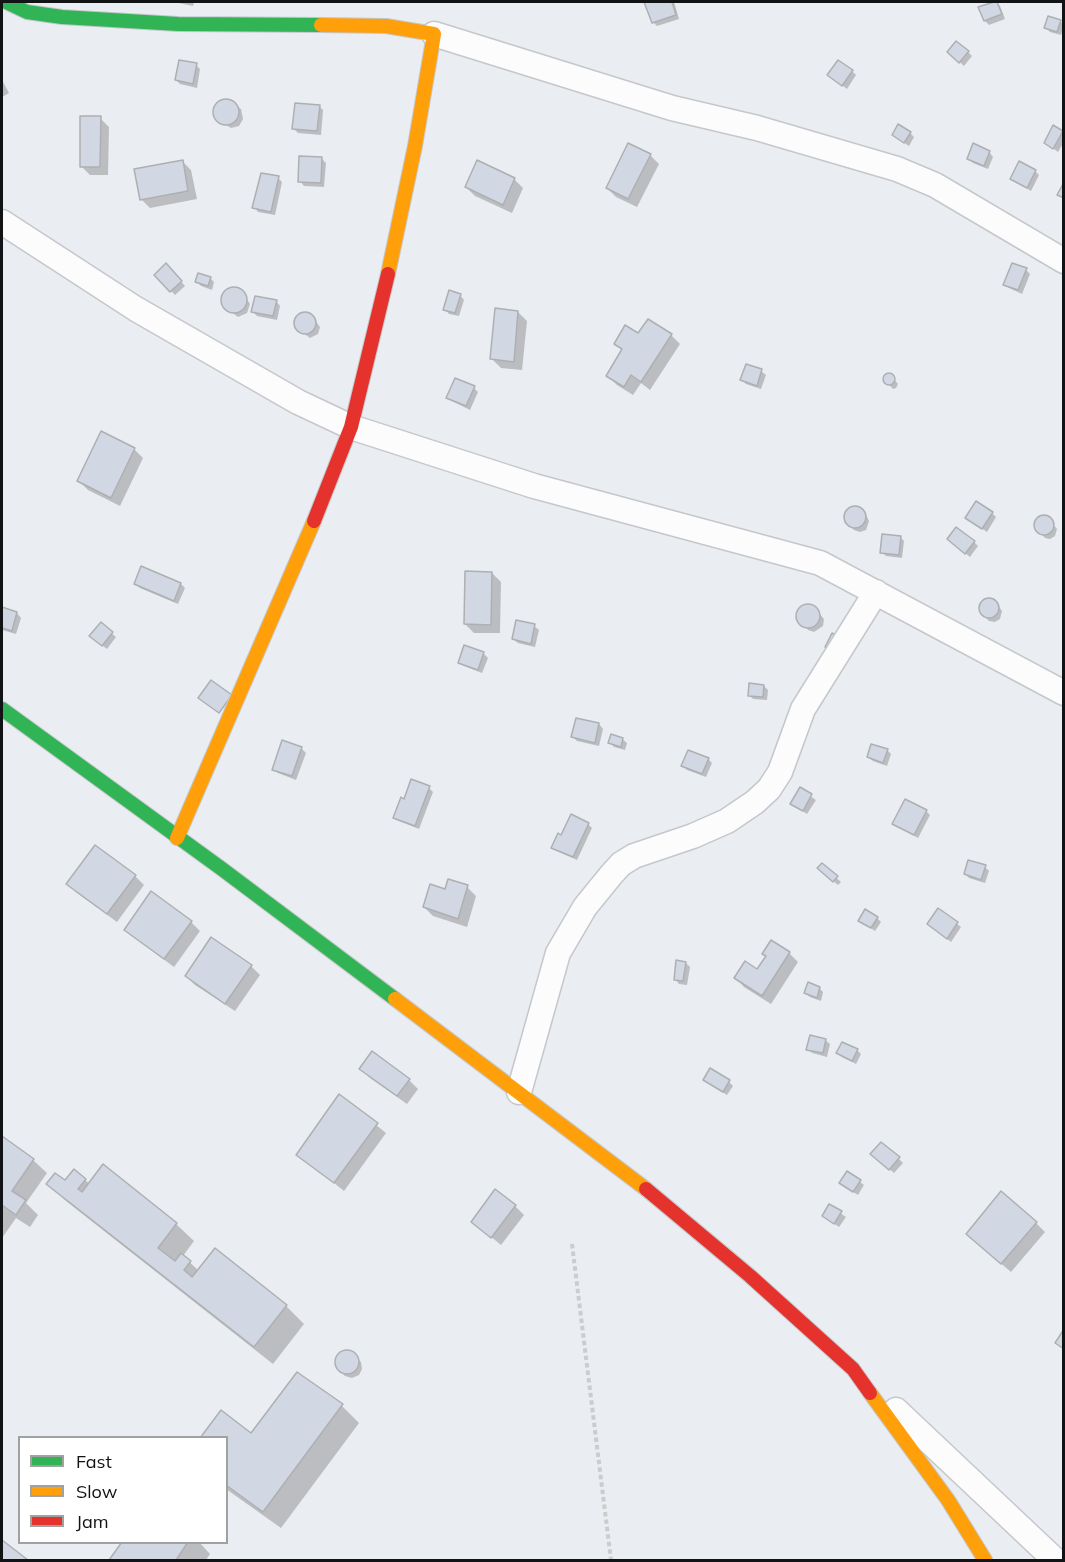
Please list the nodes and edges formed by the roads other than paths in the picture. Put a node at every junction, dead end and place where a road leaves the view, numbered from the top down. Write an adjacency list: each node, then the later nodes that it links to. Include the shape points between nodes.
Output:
1 (6, 2): 2 (street, via 27,12 62,17 225,26 386,26)
2 (434, 34): 4 (street, via 672,108 791,137 897,169 935,185); 5 (street, via 416,146)
3 (2, 222): 5 (street, via 136,309 298,402)
4 (1064, 261)
5 (351, 427): 6 (street, via 534,486 820,563); 9 (street, via 301,553)
6 (876, 592): 7 (street); 10 (street, via 803,709 780,772 769,789 727,821 634,855 611,874 585,907 558,953)
7 (1064, 693)
8 (2, 709): 9 (street)
9 (177, 838): 10 (street)
10 (519, 1092): 11 (street, via 627,1173)
11 (853, 1369): 12 (street, via 948,1500); 13 (street)
12 (985, 1560)
13 (1055, 1560)

